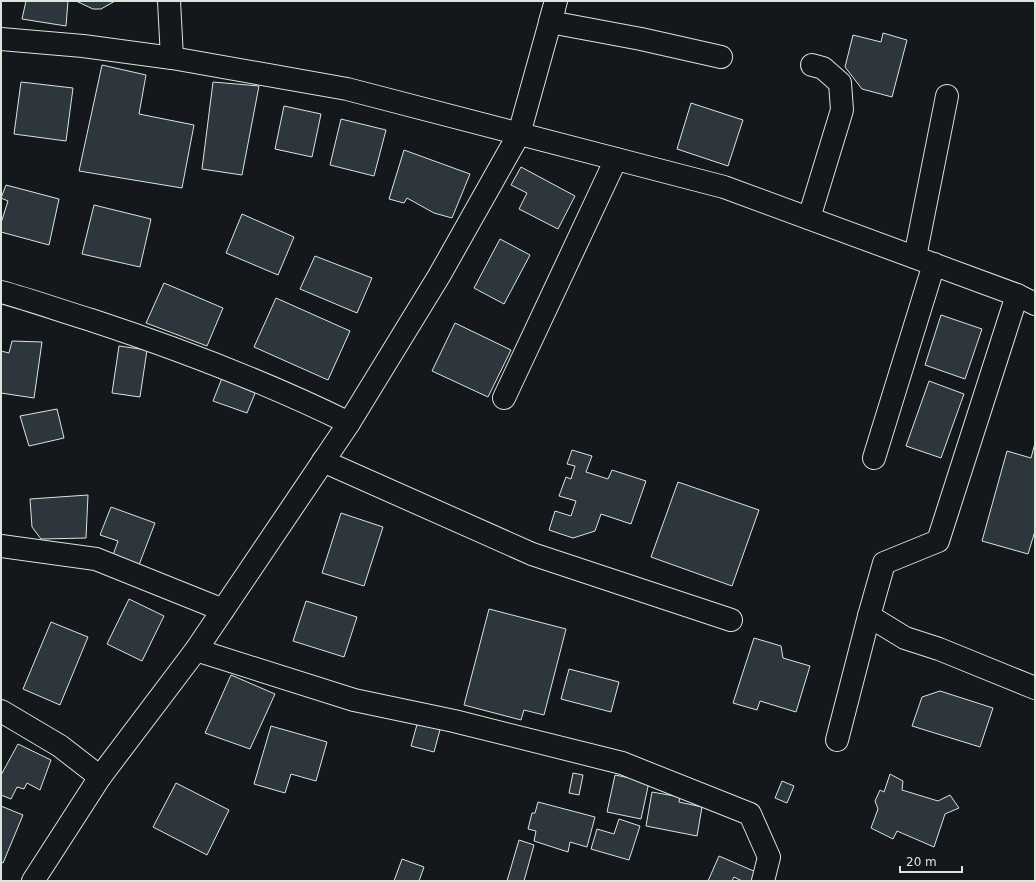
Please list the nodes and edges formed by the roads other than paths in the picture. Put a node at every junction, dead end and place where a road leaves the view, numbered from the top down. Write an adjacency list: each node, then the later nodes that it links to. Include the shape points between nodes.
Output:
1 (169, 1): 6 (street)
2 (556, 1): 3 (street)
3 (550, 22): 5 (street); 9 (street)
4 (1, 39): 6 (street, via 83,46)
5 (721, 57)
6 (172, 58): 9 (street, via 347,89)
7 (812, 65): 11 (street, via 822,68 840,83 842,110)
8 (947, 96): 12 (street)
9 (519, 134): 10 (street); 16 (street, via 439,276)
10 (616, 159): 11 (street, via 724,187); 15 (street)
11 (809, 218): 12 (street)
12 (925, 261): 14 (street); 17 (street)
13 (1, 292): 16 (street, via 137,335 238,372)
14 (1026, 299): 21 (street, via 938,542 884,564)
15 (504, 398)
16 (349, 423): 18 (street)
17 (874, 458)
18 (323, 461): 20 (street); 22 (street, via 532,554)
19 (1, 546): 20 (street, via 96,559)
20 (223, 610): 23 (street)
21 (869, 616): 24 (street, via 905,638); 26 (street)
22 (731, 620)
23 (196, 650): 27 (street); 29 (street, via 354,700 454,721 622,763 750,814 769,857)
24 (1035, 688)
25 (1, 710): 27 (street, via 60,746)
26 (837, 740)
27 (100, 776): 28 (street)
28 (33, 881)
29 (763, 881)

